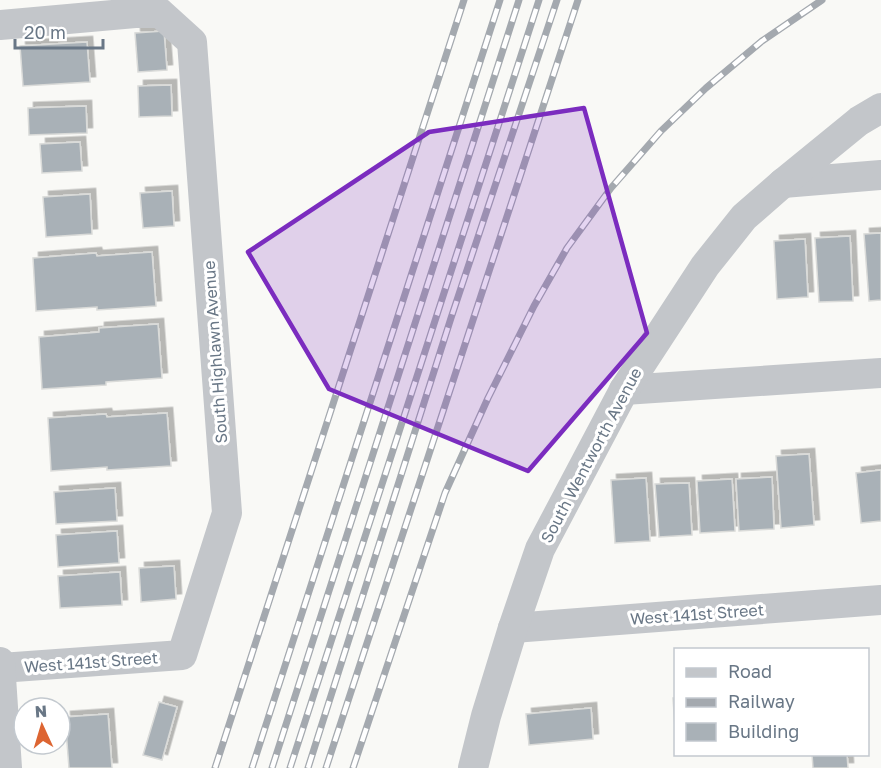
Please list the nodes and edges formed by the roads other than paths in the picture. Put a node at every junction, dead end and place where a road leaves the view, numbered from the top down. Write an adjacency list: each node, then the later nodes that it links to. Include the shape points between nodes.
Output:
1 (0, 25): 9 (street, South Highlawn Avenue, via 160,13 192,42 227,513)
2 (881, 108): 4 (street, South Wentworth Avenue)
3 (881, 175): 4 (street)
4 (783, 183): 6 (street, South Wentworth Avenue, via 744,217 705,266)
5 (881, 373): 6 (street)
6 (624, 390): 8 (street, South Wentworth Avenue, via 540,549)
7 (881, 600): 8 (street, West 141st Street)
8 (513, 628): 13 (street, South Wentworth Avenue)
9 (182, 655): 11 (street, West 141st Street)
10 (0, 662): 11 (street)
11 (0, 668): 12 (street)
12 (7, 768)
13 (473, 768)

